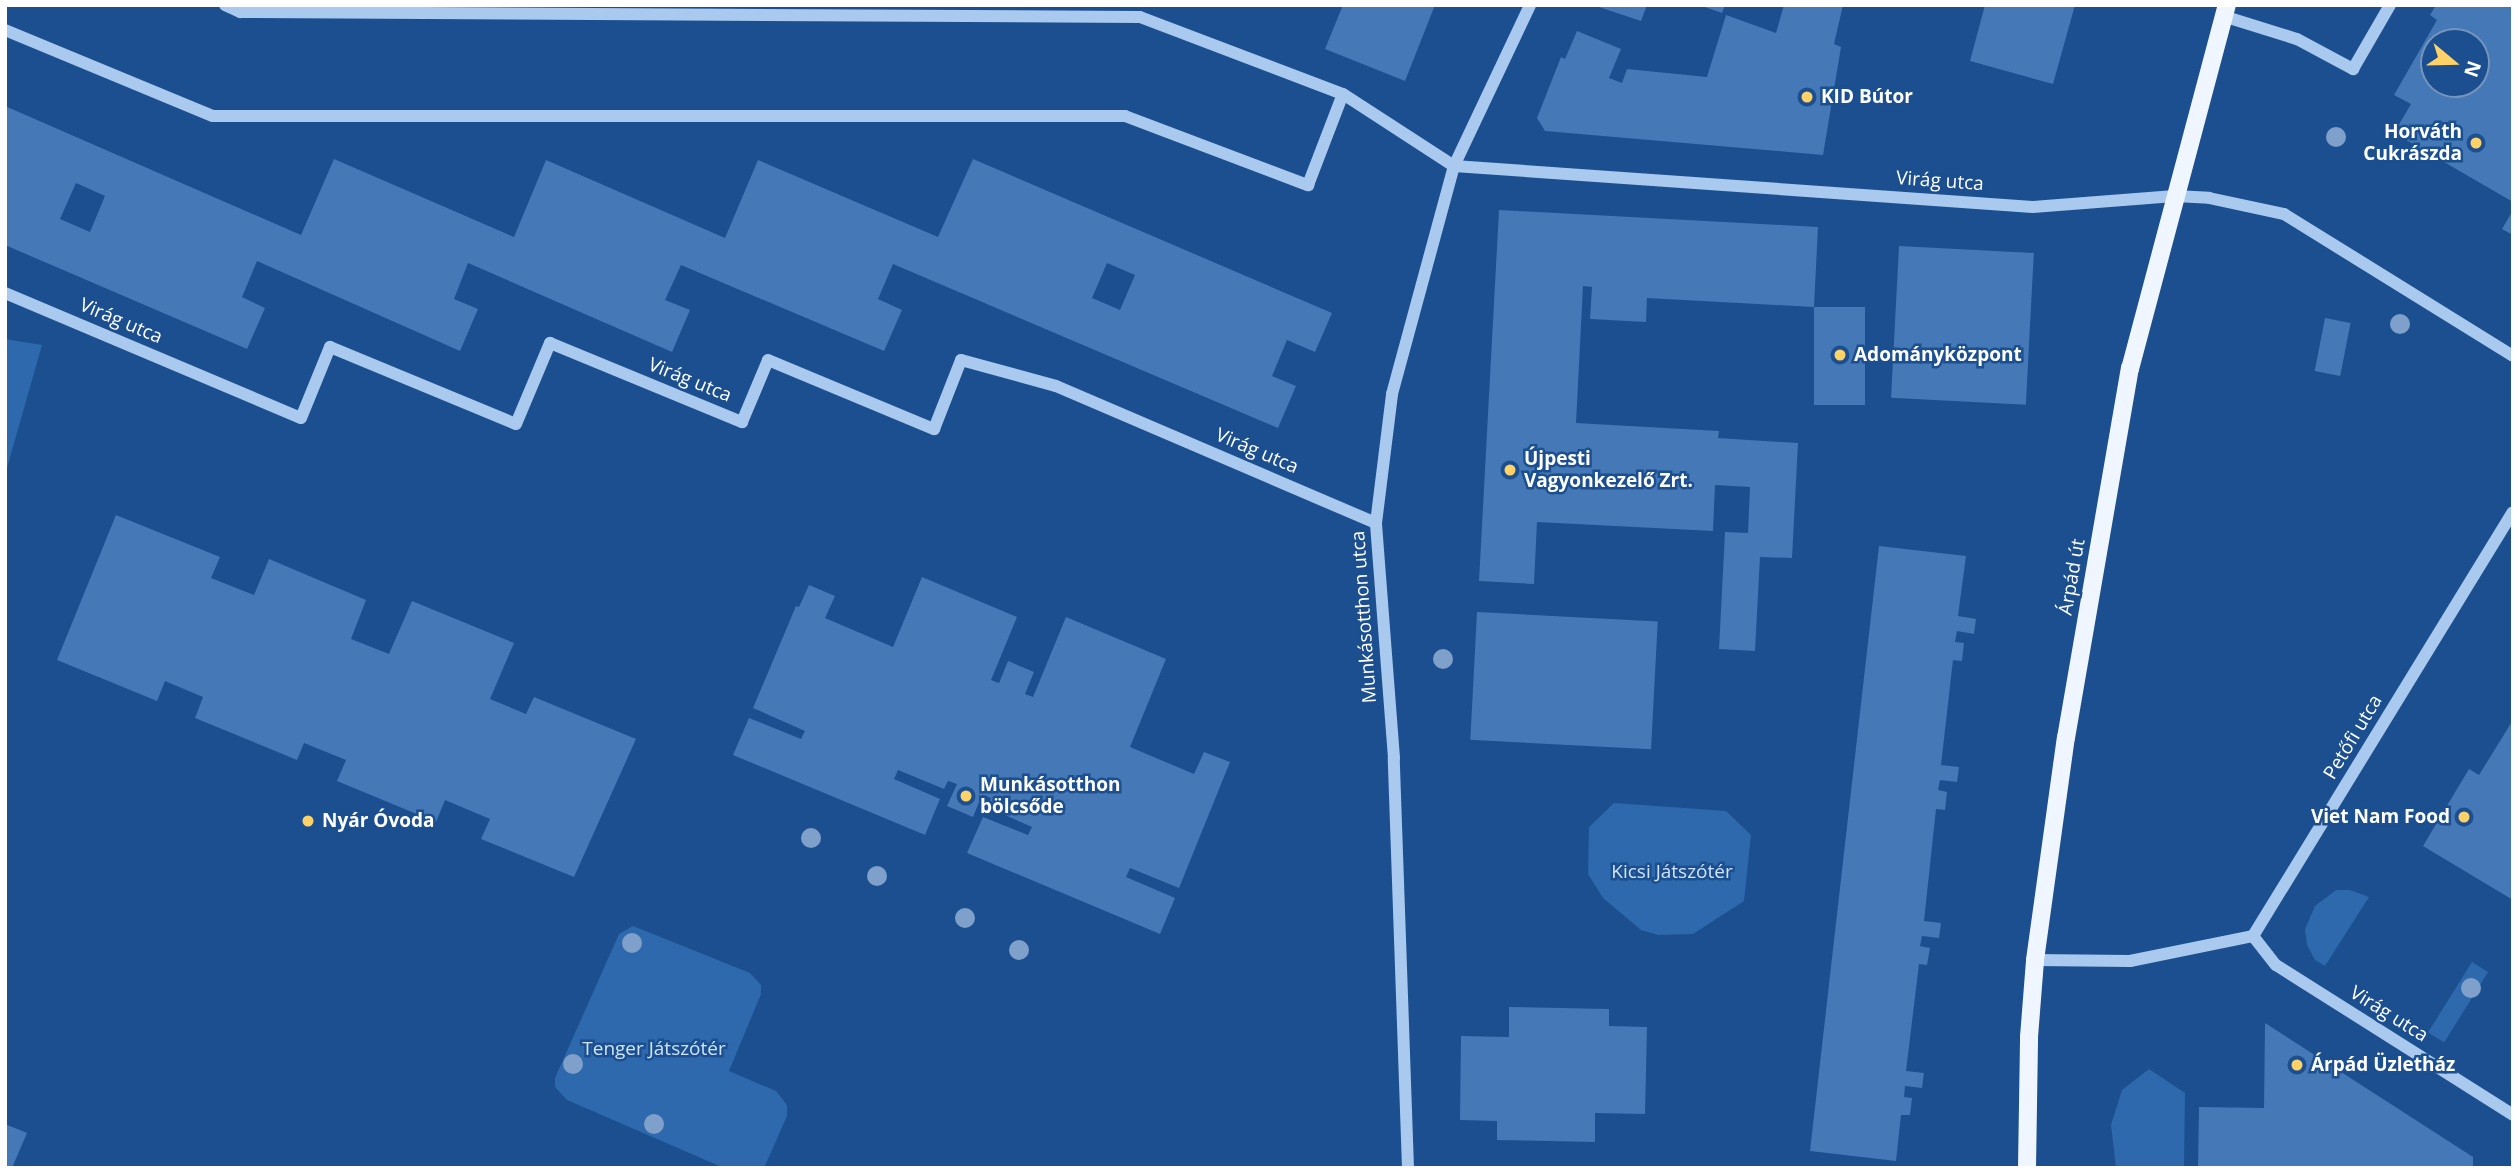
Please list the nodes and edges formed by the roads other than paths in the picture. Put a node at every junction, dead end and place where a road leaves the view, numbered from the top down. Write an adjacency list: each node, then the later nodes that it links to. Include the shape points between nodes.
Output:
1 (225, 5): 6 (street, Virág utca, via 240,12 1140,17)
2 (1530, 5): 7 (street, Munkásotthon utca)
3 (2390, 5): 4 (street, via 2353,69 2297,39)
4 (2225, 11): 8 (main road, Árpád út)
5 (5, 30): 6 (street, via 214,116 1125,116 1308,185)
6 (1343, 94): 7 (street, Virág utca)
7 (1454, 166): 8 (street, Virág utca, via 2033,207); 12 (street, Munkásotthon utca, via 1392,394)
8 (2175, 195): 10 (street, Virág utca, via 2284,214); 14 (main road, Árpád út, via 2130,369 2066,738)
9 (5, 293): 12 (street, Virág utca, via 301,418 330,347 516,424 550,343 742,422 768,360 934,429 961,360 1056,386)
10 (2513, 356)
11 (2513, 512): 13 (street, Petőfi utca)
12 (1376, 523): 16 (street, Munkásotthon utca, via 1394,758)
13 (2253, 936): 14 (street, via 2130,961); 15 (street, Virág utca, via 2276,965)
14 (2035, 960): 17 (main road, Árpád út)
15 (2513, 1115)
16 (1408, 1168)
17 (2028, 1168)

